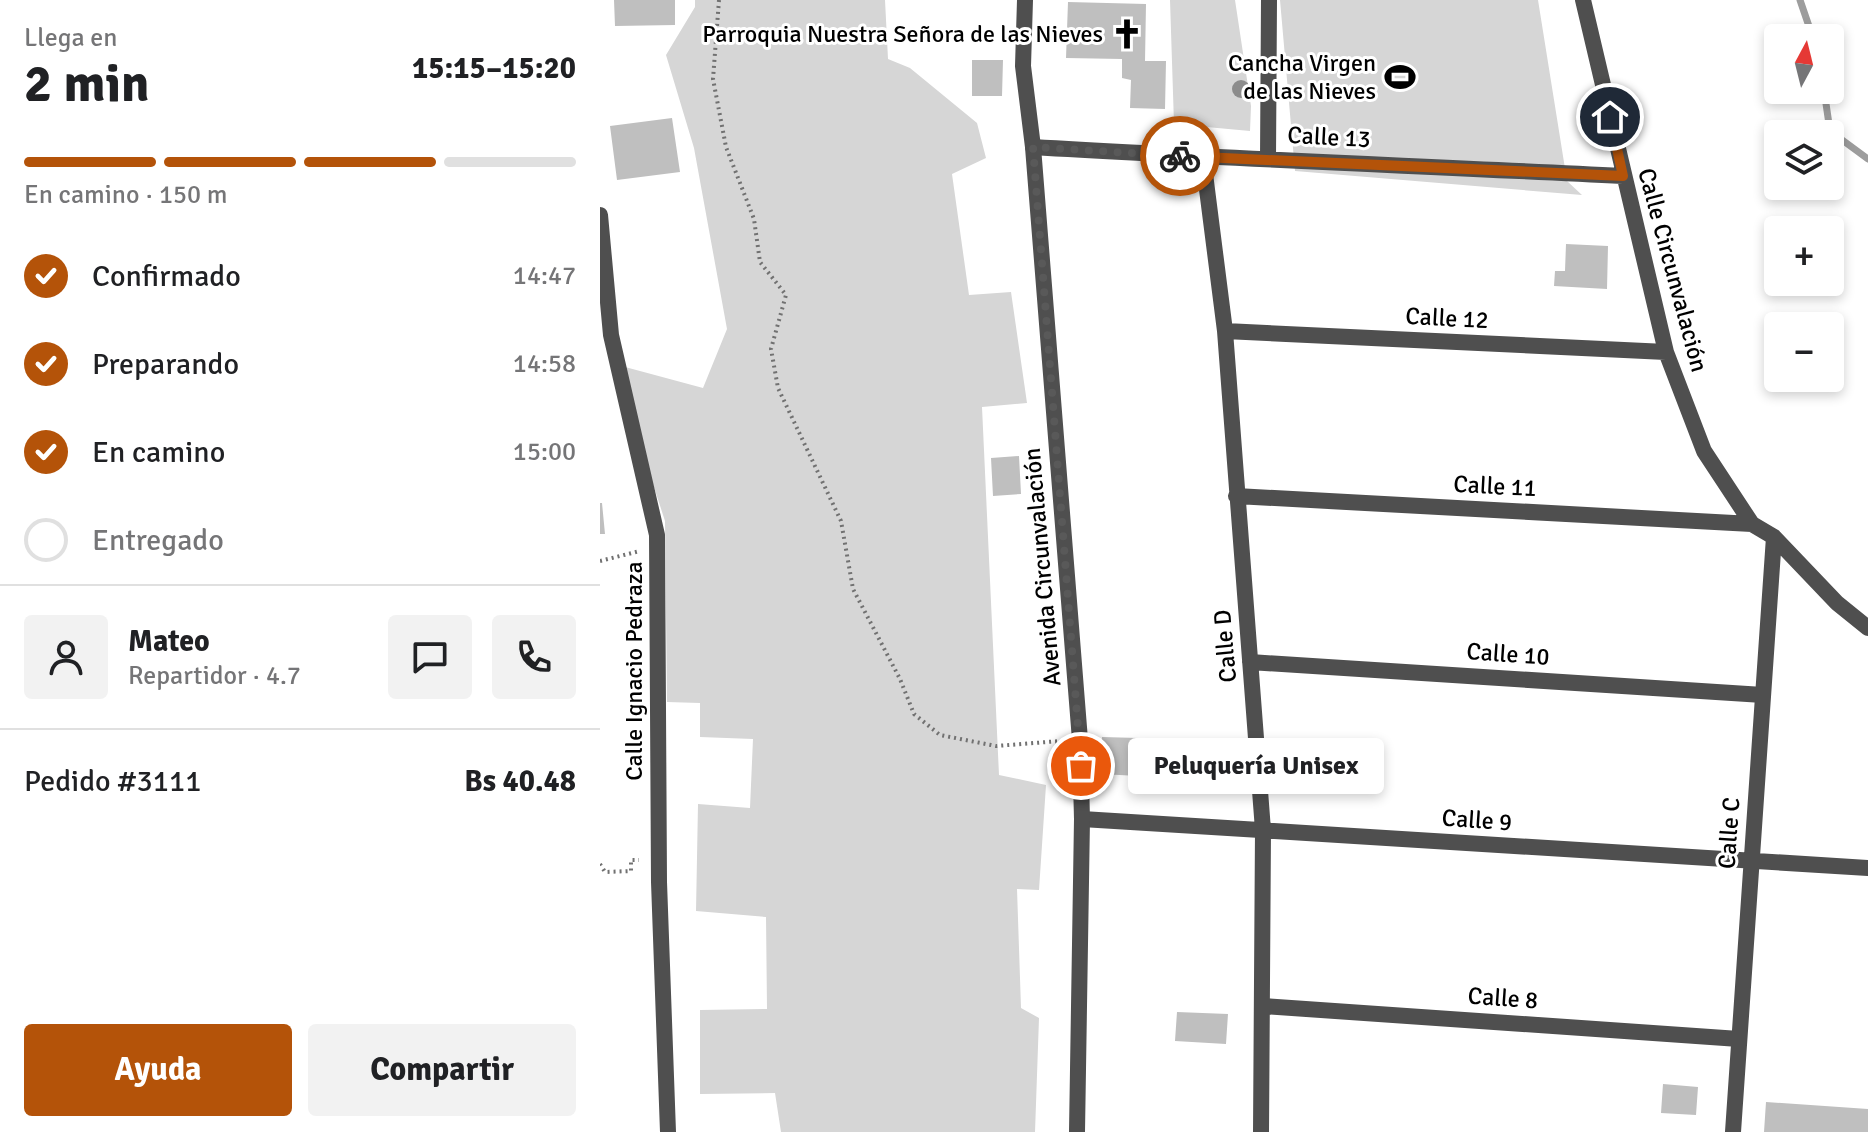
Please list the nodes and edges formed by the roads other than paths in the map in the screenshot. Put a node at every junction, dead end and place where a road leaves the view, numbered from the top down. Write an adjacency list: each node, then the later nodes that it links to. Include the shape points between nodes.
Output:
1 (1025, 0): 4 (street, Avenida Circunvalación, via 1023,66)
2 (1269, 0): 6 (street)
3 (1583, 0): 7 (street, Calle Circunvalación)
4 (1033, 147): 5 (street, Calle 13); 17 (street, Avenida Circunvalación)
5 (1203, 158): 6 (street, Calle 13); 9 (street, Calle D)
6 (1268, 158): 7 (street, Calle 13)
7 (1623, 176): 10 (street, Calle Circunvalación)
8 (600, 215): 23 (street, Calle Ignacio Pedraza, via 611,335 657,535 659,882)
9 (1225, 331): 10 (street, Calle 12); 11 (street, Calle D)
10 (1666, 352): 12 (street, Calle Circunvalación, via 1704,451)
11 (1236, 496): 12 (street, Calle 11); 15 (street, Calle D)
12 (1752, 524): 13 (street, Calle Circunvalación)
13 (1774, 537): 14 (street, Calle Circunvalación); 16 (street, Calle C)
14 (1868, 628)
15 (1250, 662): 16 (street, Calle 10); 18 (street, Calle D)
16 (1763, 695): 19 (street, Calle C)
17 (1082, 819): 18 (street, Calle 9); 24 (street, Avenida Circunvalación)
18 (1263, 830): 19 (street, Calle 9); 21 (street, Calle D)
19 (1751, 862): 20 (street, Calle 9); 22 (street, Calle C)
20 (1868, 868)
21 (1263, 1006): 22 (street, Calle 8); 25 (street, Calle D)
22 (1739, 1039): 26 (street, Calle C)
23 (668, 1132)
24 (1077, 1132)
25 (1261, 1132)
26 (1733, 1132)

